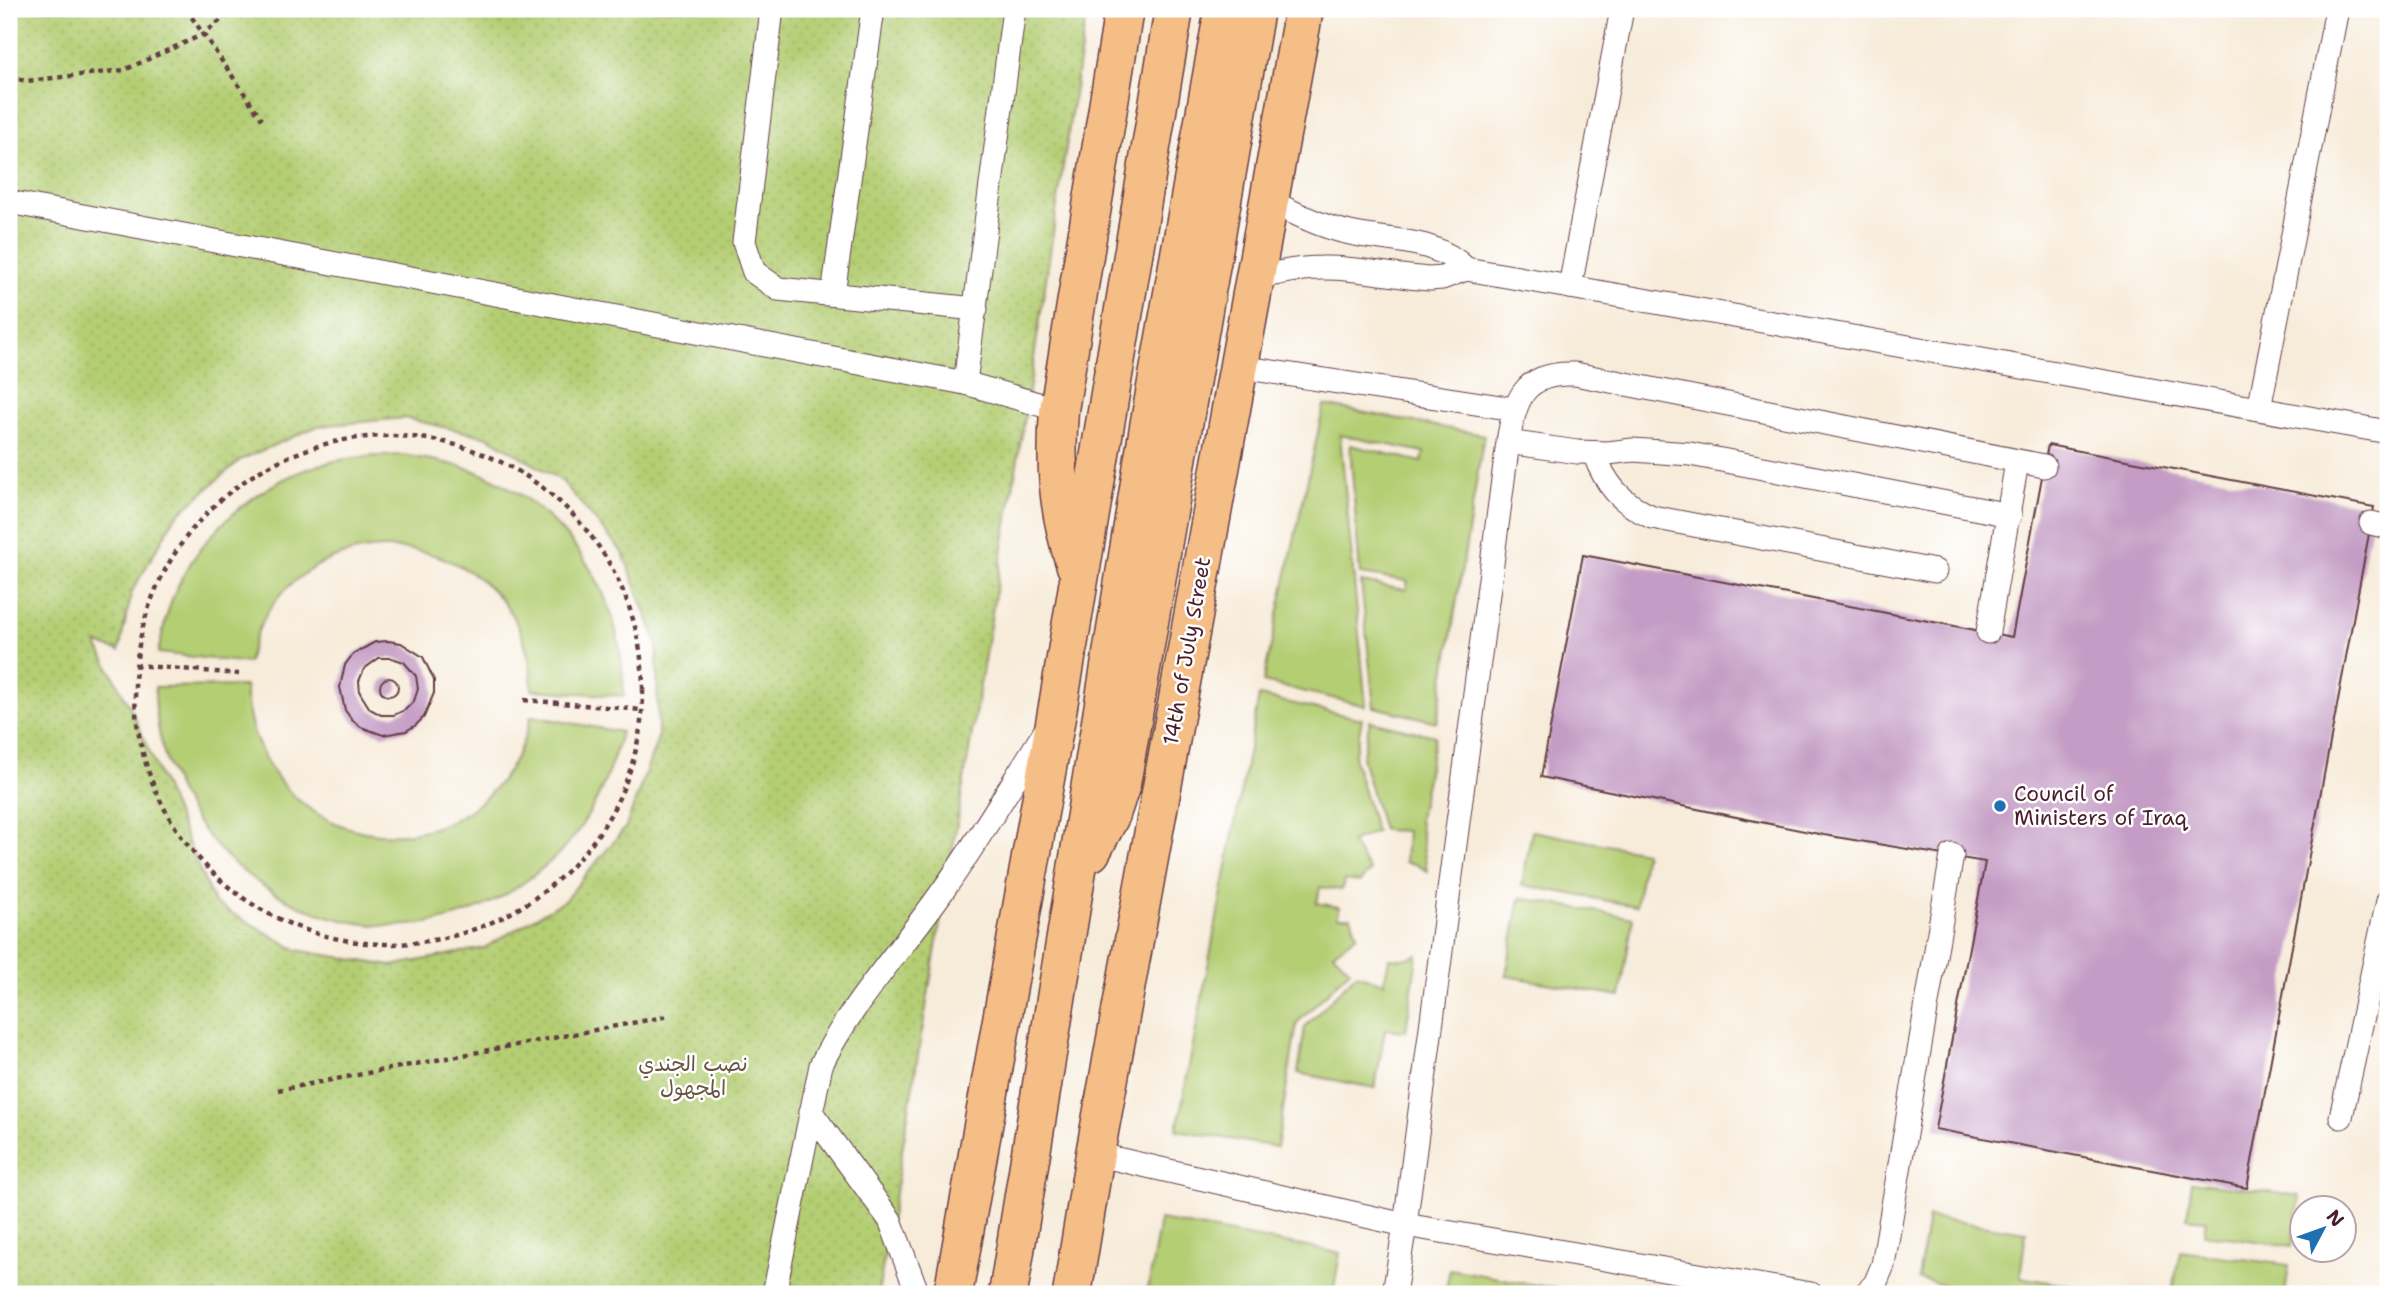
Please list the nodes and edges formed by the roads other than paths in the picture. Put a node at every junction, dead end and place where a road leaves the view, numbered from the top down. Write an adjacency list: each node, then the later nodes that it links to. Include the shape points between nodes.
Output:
1 (772, 9): 16 (lane, via 744,242 754,272 778,289)
2 (873, 9): 16 (lane)
3 (1014, 9): 17 (lane)
4 (1124, 9): 22 (main road)
5 (1174, 9): 30 (main road)
6 (1224, 9): 34 (main road)
7 (1255, 9): 34 (main road, via 1121,784 1095,847)
8 (1304, 9): 11 (main road, 14th of July Street)
9 (1622, 9): 15 (lane)
10 (2337, 9): 21 (lane)
11 (1270, 201): 13 (lane, via 1329,227 1433,247); 14 (main road, 14th of July Street)
12 (9, 202): 19 (lane)
13 (1466, 270): 14 (lane, via 1430,279 1347,268 1292,270); 15 (lane)
14 (1256, 278): 18 (main road, 14th of July Street)
15 (1570, 287): 21 (lane)
16 (833, 294): 17 (lane)
17 (976, 309): 19 (lane)
18 (1240, 367): 20 (lane); 38 (main road, 14th of July Street)
19 (965, 383): 22 (lane)
20 (1514, 409): 24 (lane); 26 (lane, via 1531,384 1560,373 1574,374)
21 (2259, 409): 23 (lane)
22 (1059, 410): 30 (main road, via 1058,495)
23 (2388, 432)
24 (1508, 442): 25 (lane); 39 (lane)
25 (1594, 453): 28 (lane, via 1690,454); 29 (lane, via 1604,477 1621,499 1652,517)
26 (2017, 462): 27 (lane); 28 (lane)
27 (2044, 466)
28 (2010, 515): 31 (lane)
29 (1935, 571)
30 (1080, 577): 32 (main road)
31 (1988, 632)
32 (1057, 712): 36 (lane, via 946,887 830,1047 821,1065); 42 (main road)
33 (1952, 855): 47 (lane, via 1883,1265)
34 (1076, 870): 43 (main road)
35 (2388, 901): 37 (lane)
36 (811, 1112): 40 (lane); 41 (lane, via 890,1220)
37 (2341, 1116)
38 (1095, 1154): 39 (lane); 44 (main road, 14th of July Street)
39 (1405, 1225): 45 (lane); 46 (lane)
40 (774, 1294)
41 (918, 1294)
42 (953, 1294)
43 (1008, 1294)
44 (1072, 1294)
45 (1394, 1294)
46 (1811, 1294)
47 (1865, 1294)

